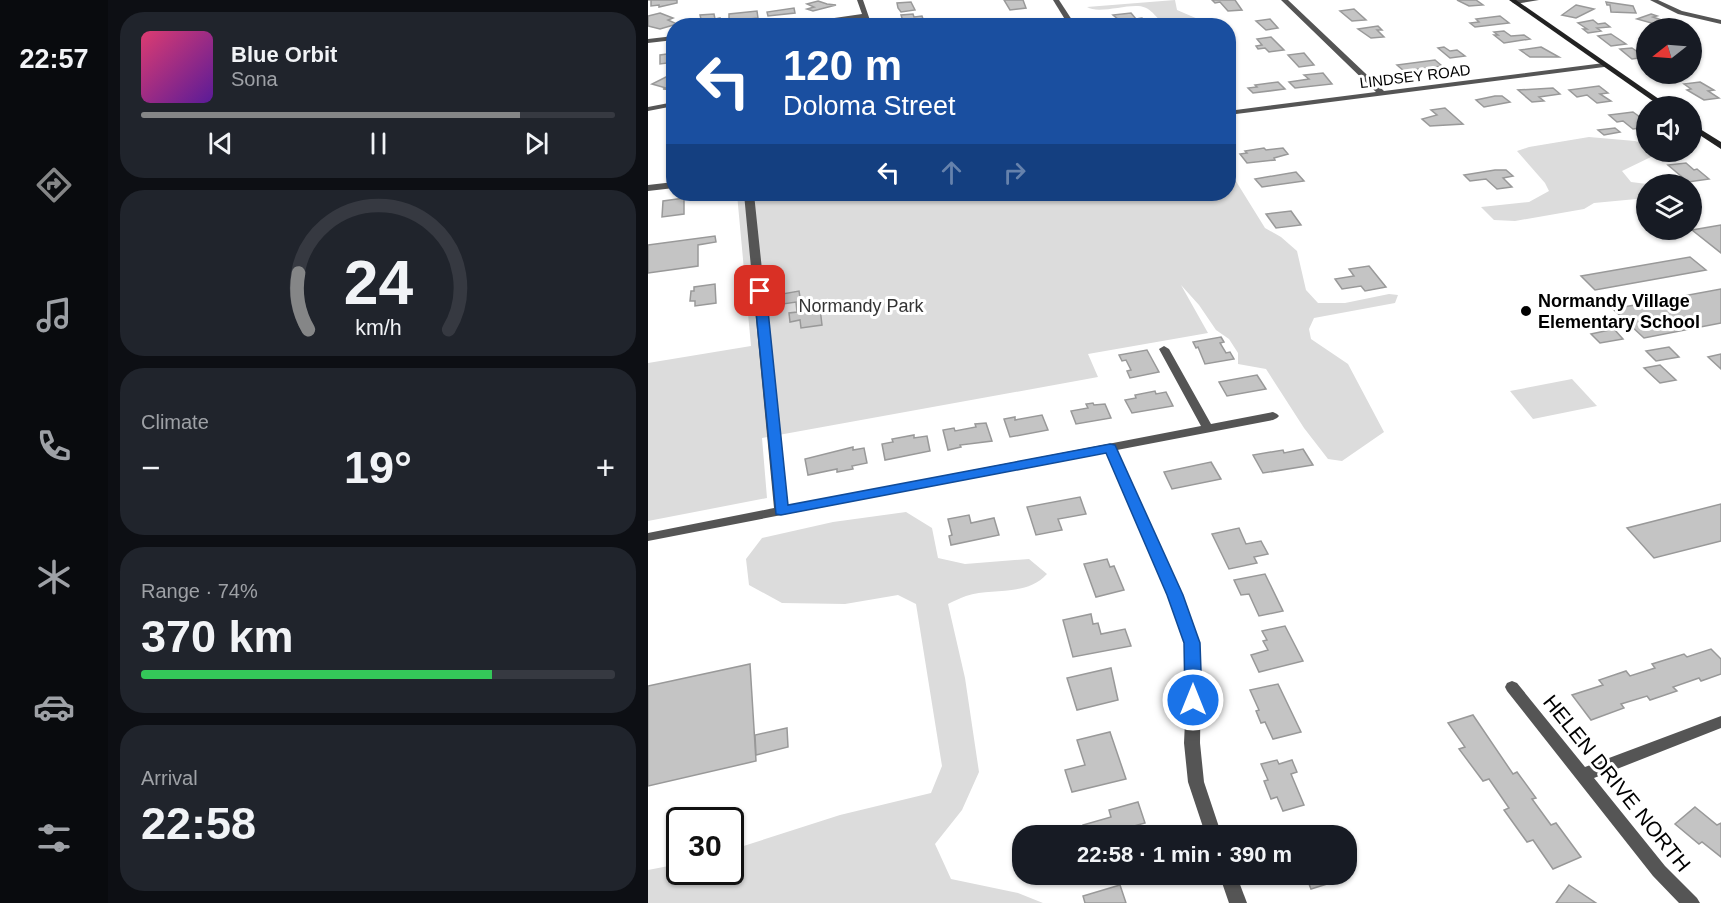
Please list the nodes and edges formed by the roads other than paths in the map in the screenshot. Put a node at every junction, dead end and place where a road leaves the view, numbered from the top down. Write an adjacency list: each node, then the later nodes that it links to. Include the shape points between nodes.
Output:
1 (860, 0): 7 (street)
2 (1056, 0): 9 (street)
3 (1284, 0): 14 (street)
4 (1536, 0): 6 (street)
5 (1653, 0): 10 (street, via 1680,13)
6 (1513, 1): 13 (street)
7 (866, 16): 8 (street)
8 (849, 18)
9 (1068, 18)
10 (1721, 22)
11 (666, 39): 12 (street)
12 (648, 41)
13 (1604, 64): 14 (street, LINDSEY ROAD); 15 (street)
14 (1383, 94): 18 (street, LINDSEY ROAD)
15 (1650, 96)
16 (666, 106): 17 (street)
17 (648, 109)
18 (1236, 112)
19 (1702, 133): 20 (street)
20 (1721, 146)
21 (666, 186): 22 (street)
22 (648, 188)
23 (750, 201): 28 (street)
24 (1164, 349): 26 (street)
25 (1273, 416): 26 (street)
26 (1208, 429): 27 (street)
27 (1110, 448): 28 (street); 33 (street, via 1192,643 1192,743 1196,782)
28 (781, 511): 29 (street)
29 (648, 537)
30 (1512, 687): 32 (street, HELEN DRIVE NORTH)
31 (1721, 722): 32 (street)
32 (1583, 775): 36 (street, HELEN DRIVE NORTH, via 1659,872)
33 (1210, 825)
34 (1231, 885): 35 (street)
35 (1238, 903)
36 (1691, 903)

